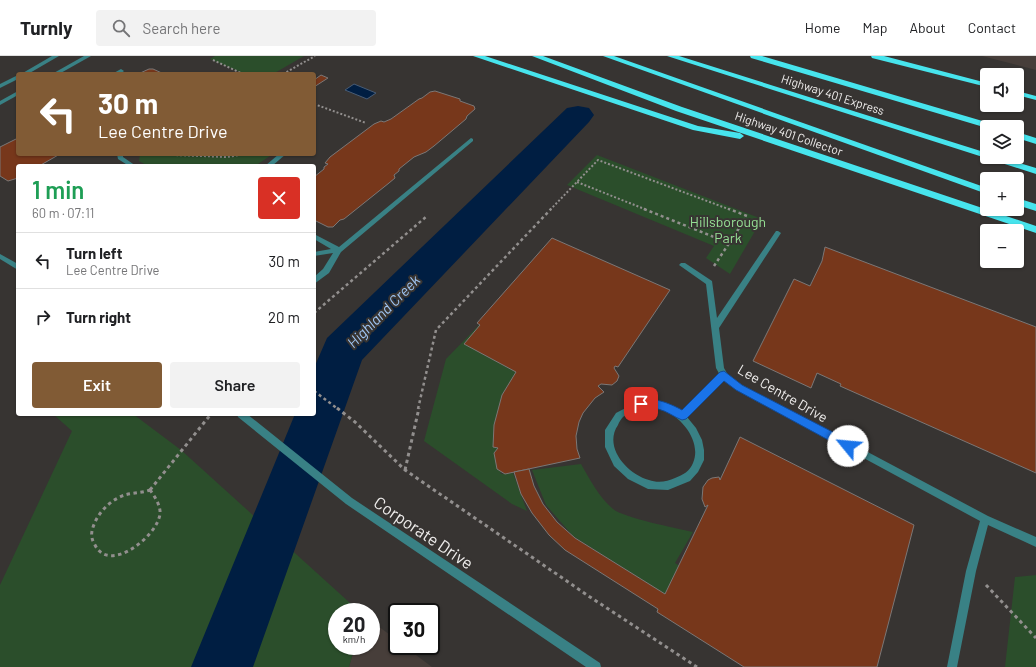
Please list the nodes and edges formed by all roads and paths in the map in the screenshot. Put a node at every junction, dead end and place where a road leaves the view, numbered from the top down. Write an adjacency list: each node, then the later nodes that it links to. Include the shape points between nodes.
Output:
1 (56, 56): 11 (street)
2 (88, 56): 12 (street)
3 (315, 56): 14 (path)
4 (477, 56): 32 (highway, via 696,128)
5 (536, 56): 32 (highway, Highway 401 Collector)
6 (607, 56): 43 (highway)
7 (671, 56): 33 (highway, Highway 401 Express)
8 (754, 56): 23 (highway, Highway 401 Express)
9 (875, 56): 16 (highway)
10 (213, 60): 13 (path)
11 (28, 72)
12 (59, 72)
13 (239, 72)
14 (287, 72)
15 (16, 78): 17 (street)
16 (980, 83)
17 (0, 86)
18 (16, 95): 21 (street)
19 (1024, 95): 20 (highway)
20 (1036, 98)
21 (0, 103)
22 (316, 105): 25 (path)
23 (970, 120): 24 (highway); 26 (highway, Highway 401 Express)
24 (980, 122)
25 (366, 123)
26 (980, 123)
27 (1024, 133): 28 (highway)
28 (1036, 136)
29 (1024, 137): 31 (highway)
30 (471, 140): 51 (street)
31 (1036, 141)
32 (778, 143): 47 (highway, Highway 401 Collector)
33 (980, 154)
34 (120, 156): 38 (street)
35 (205, 156): 36 (path)
36 (233, 156)
37 (280, 156): 39 (street)
38 (130, 164)
39 (270, 164)
40 (1011, 164): 41 (highway)
41 (1036, 172)
42 (577, 182): 50 (path); 50 (path, via 598,160 747,216); 66 (path, via 436,330)
43 (980, 189)
44 (1024, 204): 45 (highway)
45 (1036, 208)
46 (427, 216): 59 (path)
47 (1036, 230)
48 (778, 233): 60 (street)
49 (316, 237): 51 (street)
50 (729, 243): 55 (path, via 714,266)
51 (339, 250): 53 (street); 58 (street, via 326,271)
52 (0, 252): 54 (street)
53 (316, 254)
54 (3, 258): 56 (street)
55 (708, 263)
56 (16, 266)
57 (683, 266): 60 (street, via 709,283)
58 (316, 280)
59 (316, 311)
60 (714, 329): 61 (street, via 720,368)
61 (724, 375): 65 (street, Lee Centre Drive); 68 (street, Lee Centre Drive, via 739,387)
62 (316, 393): 66 (path, via 355,422)
63 (209, 416): 67 (path)
64 (243, 416): 72 (street, Corporate Drive, via 349,501)
65 (682, 416): 65 (street, via 669,408 655,404 634,406 617,415 610,426 608,438 610,452 617,465 629,476 643,483 659,486 674,484 687,477 696,468 700,454 699,440)
66 (405, 470): 73 (path)
67 (150, 489): 67 (path, via 122,496 103,509 92,530 96,548 114,555 123,553 131,550 154,532 160,514 159,505)
68 (985, 519): 69 (street, Lee Centre Drive); 70 (street)
69 (1036, 542)
70 (971, 571): 71 (path, via 994,591); 74 (street)
71 (1036, 638)
72 (596, 667)
73 (696, 667)
74 (952, 667)

